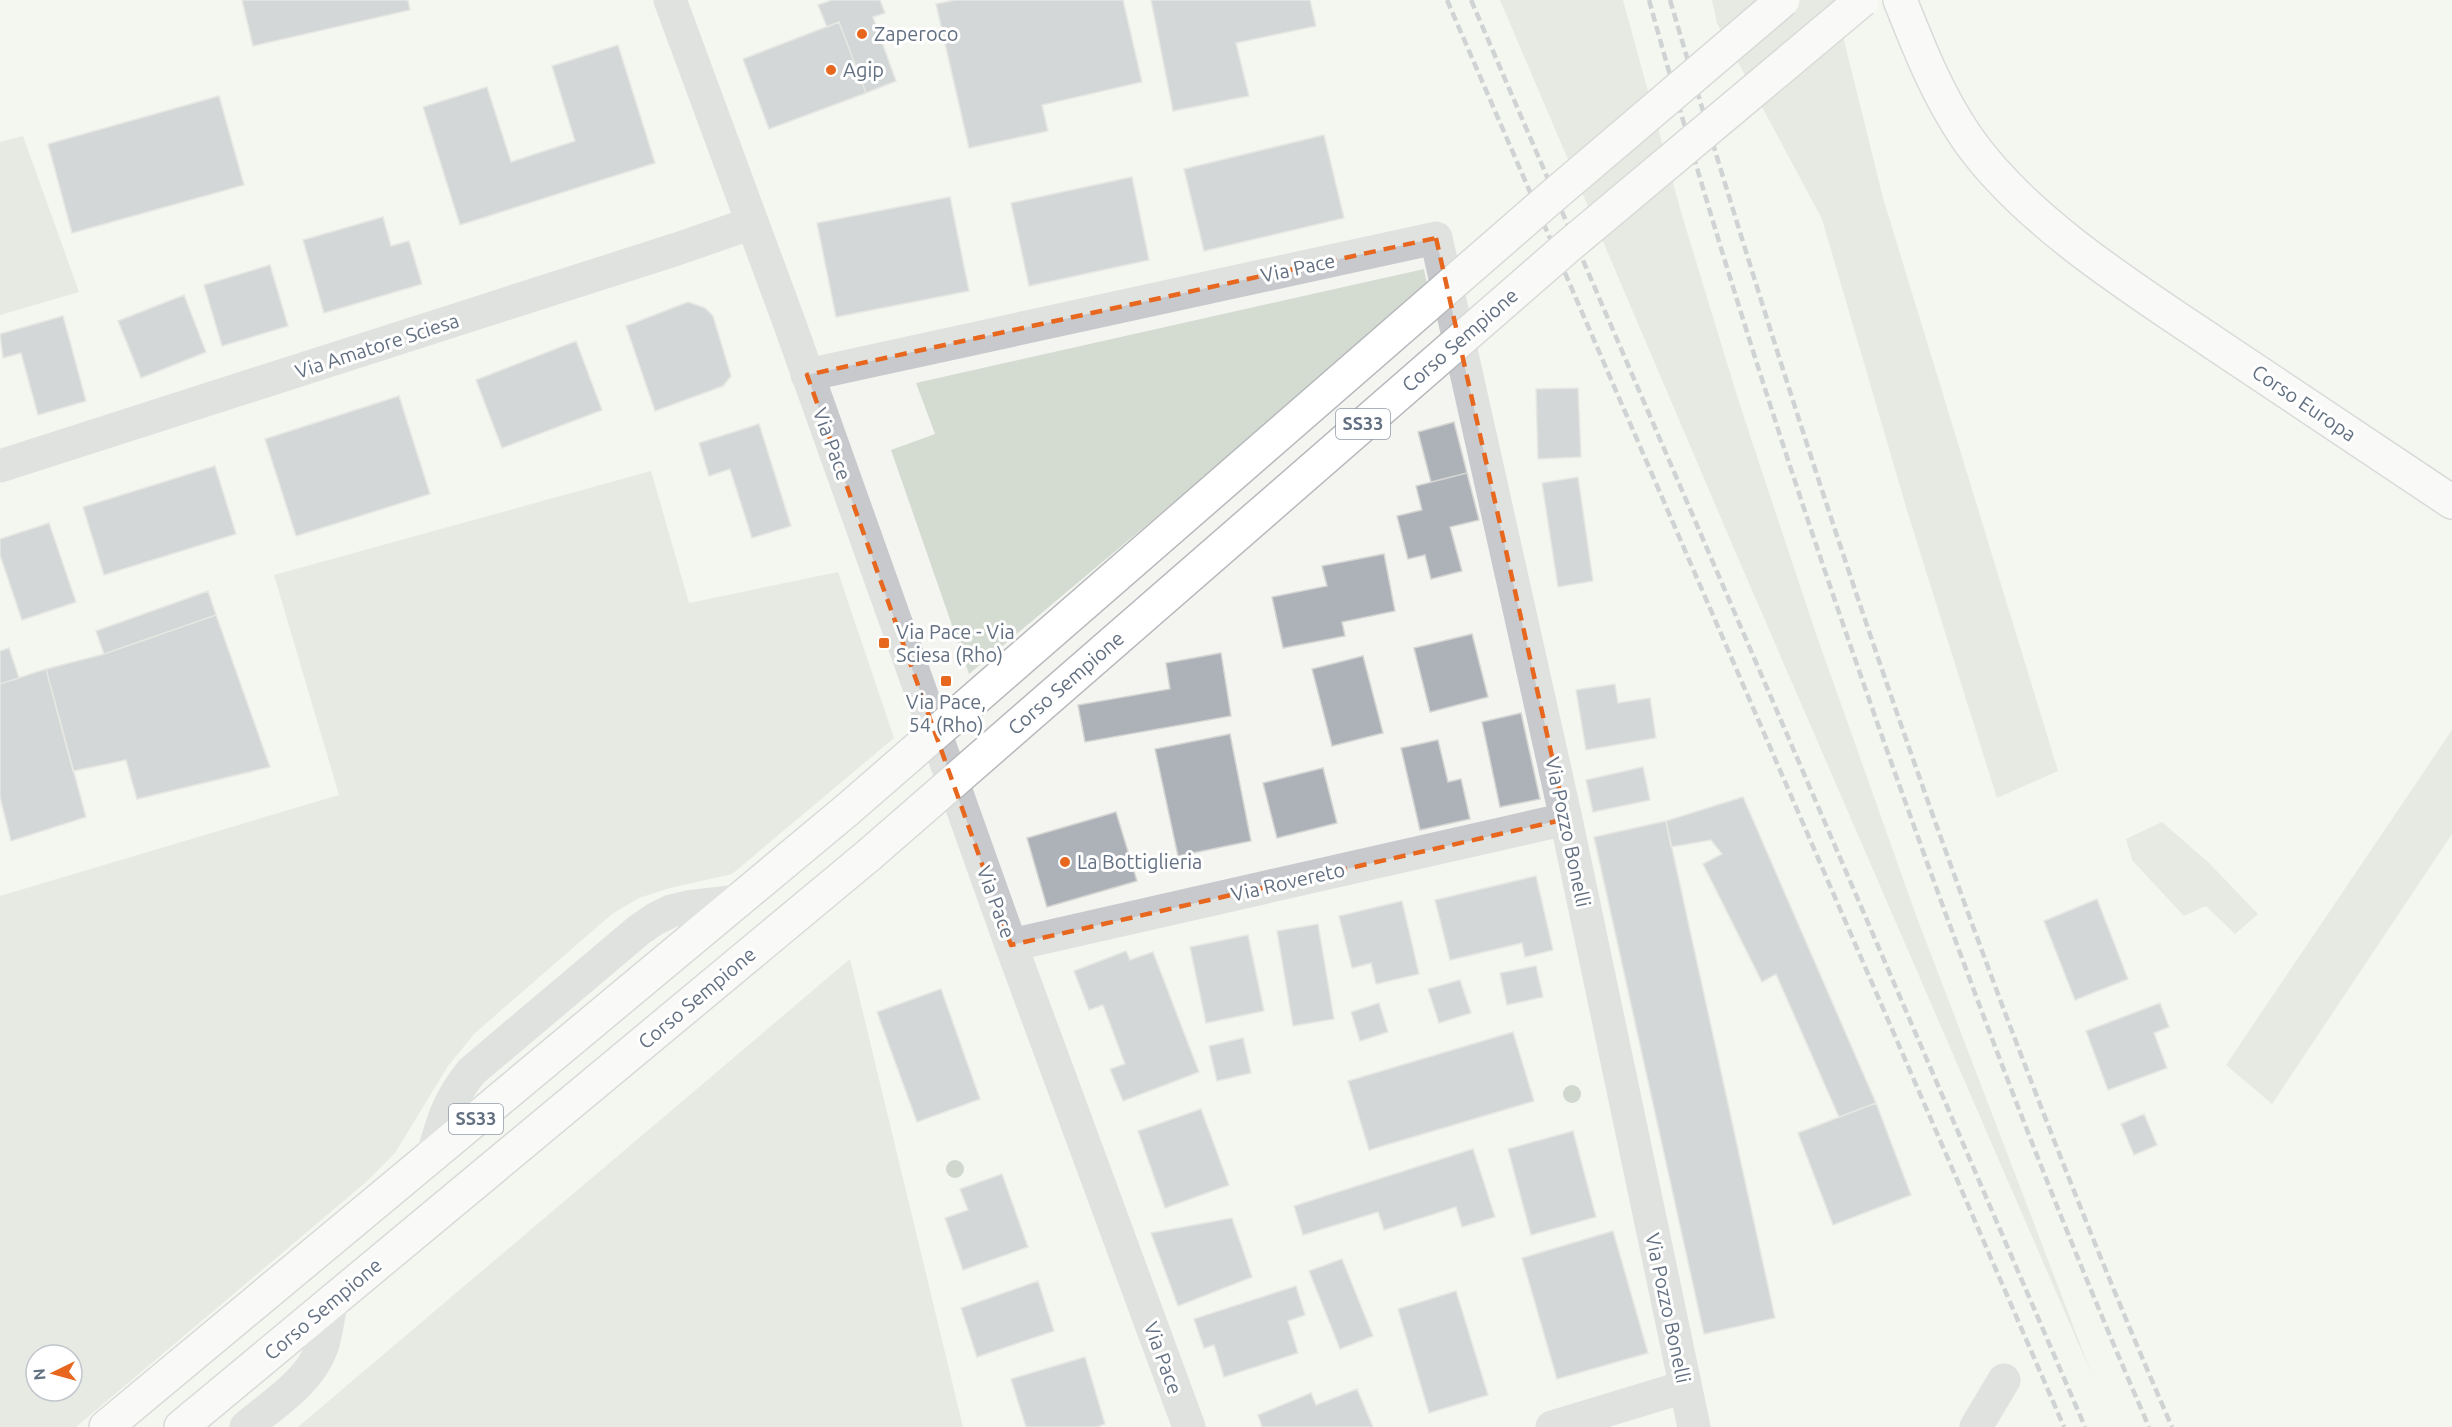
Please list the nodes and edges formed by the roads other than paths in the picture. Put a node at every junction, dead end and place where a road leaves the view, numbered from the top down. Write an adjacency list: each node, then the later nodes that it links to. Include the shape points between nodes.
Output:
1 (670, 0): 5 (street, Via Pace)
2 (1783, 0): 15 (main road, SS33, bridge, via 847,810)
3 (1862, 0): 12 (main road, Corso Sempione / SS33, bridge, via 1566,248 869,855)
4 (1900, 0): 9 (main road, Corso Europa, via 1942,98 1969,140 2014,195 2156,304)
5 (752, 223): 7 (street, Via Pace); 8 (street, Via Amatore Sciesa)
6 (1436, 238): 7 (street, Via Pace); 10 (street, Via Pozzo Bonelli)
7 (807, 375): 11 (street, Via Pace)
8 (0, 466)
9 (2452, 502)
10 (1566, 819): 11 (street, Via Rovereto); 14 (street, Via Pozzo Bonelli)
11 (1011, 945): 18 (street, Via Pace)
12 (332, 1301): 16 (main road, Corso Sempione / SS33); 17 (street, via 322,1347 312,1367)
13 (2004, 1380): 21 (street)
14 (1684, 1387): 19 (street); 20 (street, Via Pozzo Bonelli)
15 (106, 1427)
16 (181, 1427)
17 (246, 1427)
18 (1189, 1427)
19 (1552, 1427)
20 (1694, 1427)
21 (1976, 1427)

